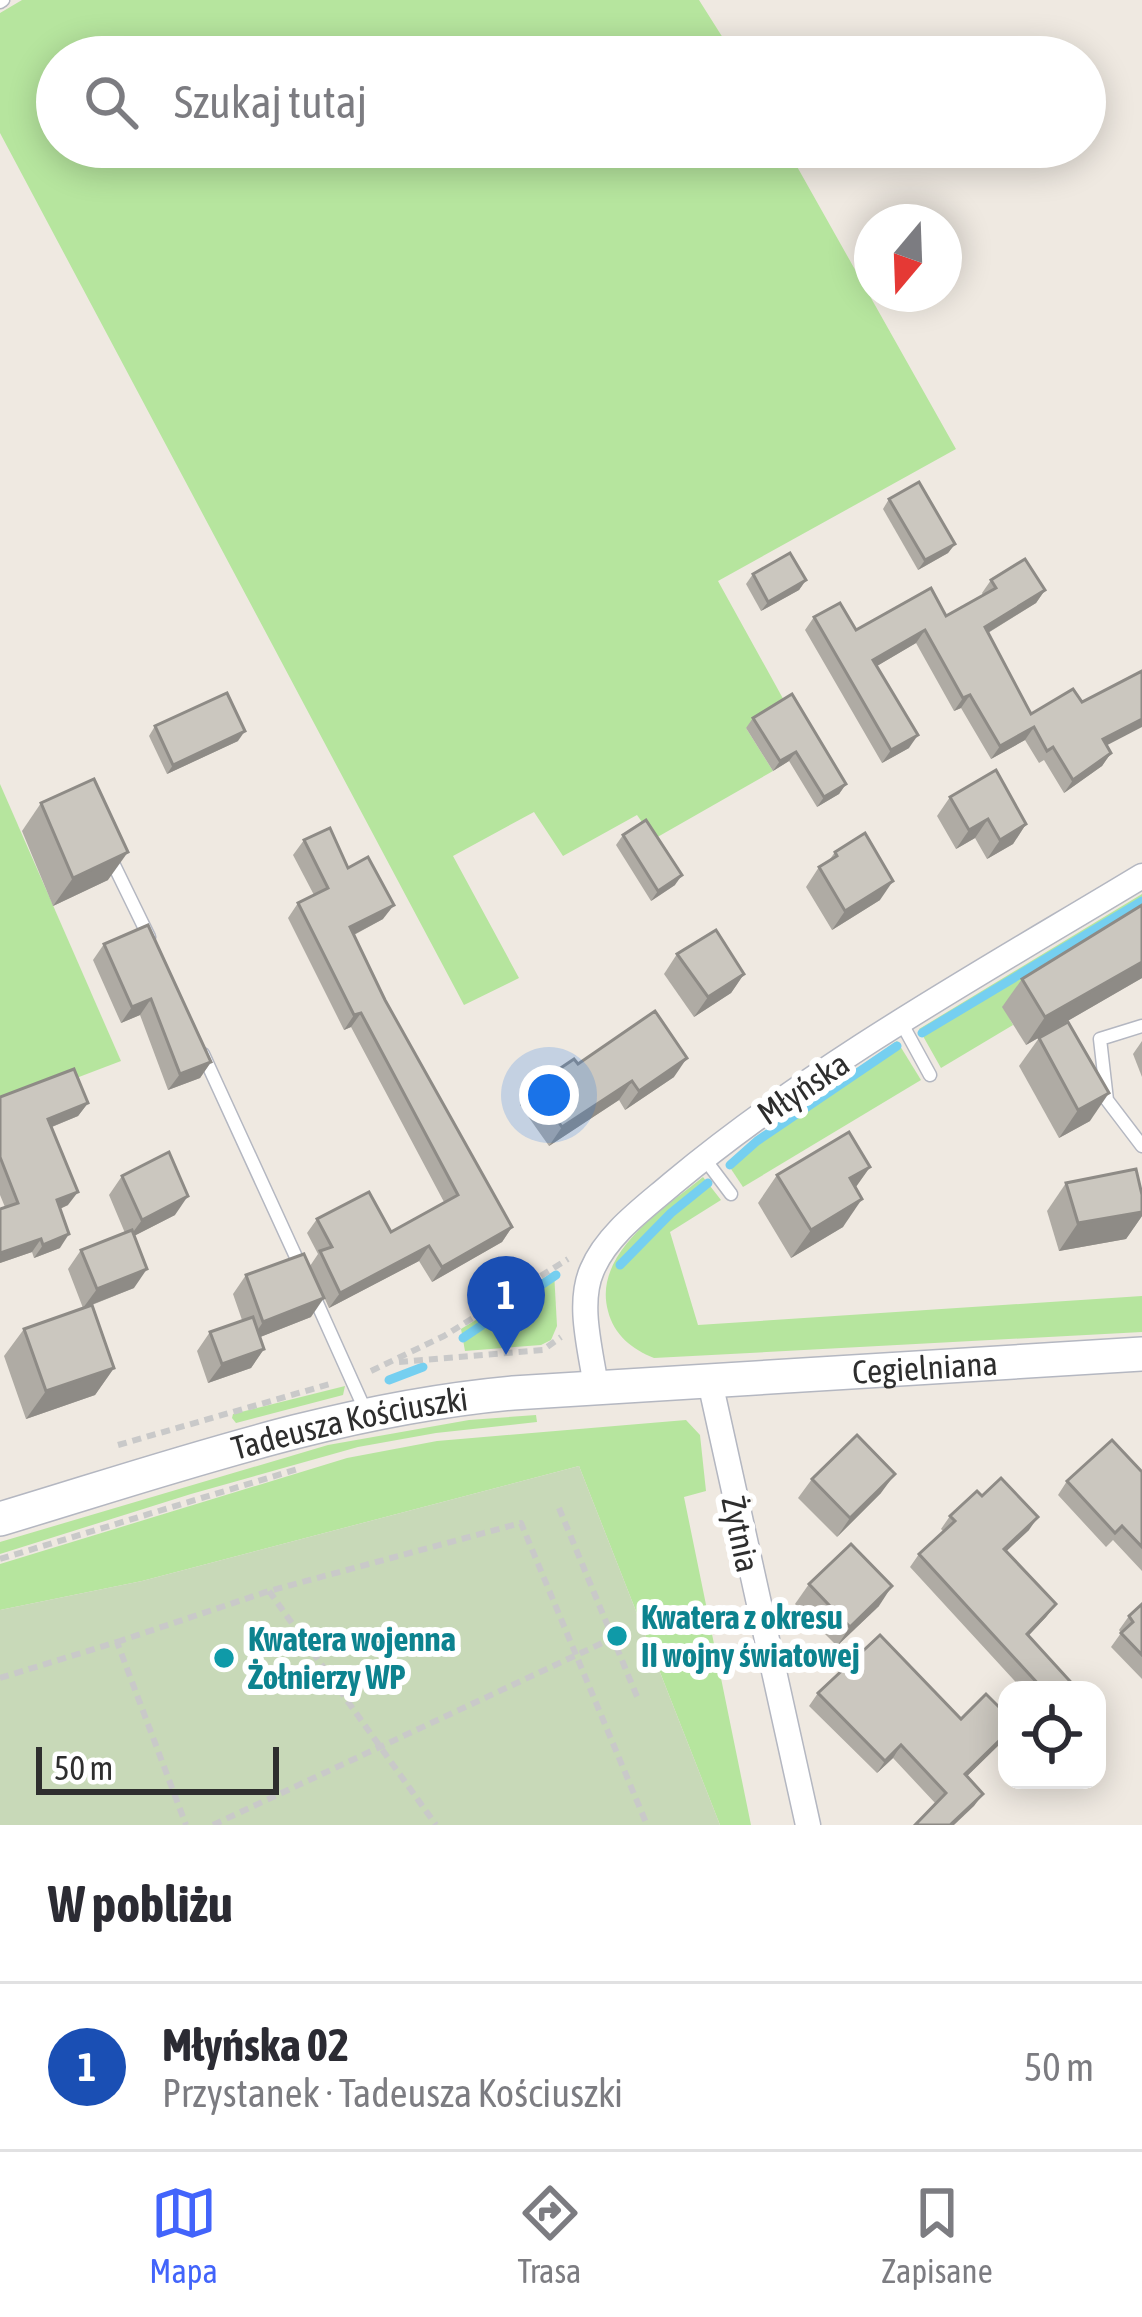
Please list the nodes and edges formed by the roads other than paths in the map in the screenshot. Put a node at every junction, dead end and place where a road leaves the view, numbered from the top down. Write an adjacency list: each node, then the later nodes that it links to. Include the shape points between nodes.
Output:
1 (106, 850): 3 (lane)
2 (1142, 876): 4 (street, Młyńska)
3 (155, 949)
4 (901, 1022): 7 (lane); 9 (street, Młyńska)
5 (1142, 1026): 8 (lane, via 1100,1039 1108,1100)
6 (194, 1035): 14 (lane)
7 (930, 1075)
8 (1142, 1146)
9 (704, 1157): 10 (lane); 13 (street, Młyńska, via 599,1254 585,1301)
10 (731, 1194)
11 (1142, 1354): 12 (street, Cegielniana)
12 (710, 1382): 13 (street, Tadeusza Kościuszki); 16 (street, Żytnia)
13 (596, 1388): 14 (street, Tadeusza Kościuszki)
14 (367, 1413): 15 (street, Tadeusza Kościuszki)
15 (0, 1519)
16 (808, 1825)

